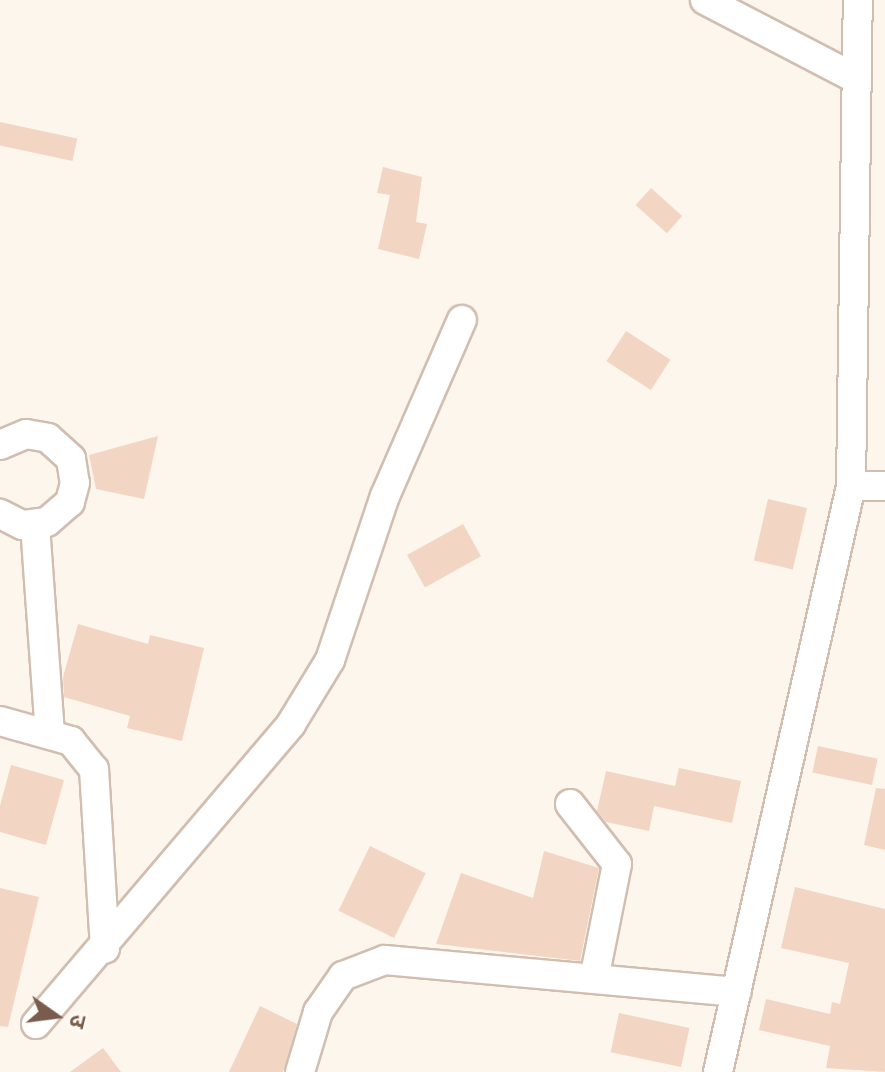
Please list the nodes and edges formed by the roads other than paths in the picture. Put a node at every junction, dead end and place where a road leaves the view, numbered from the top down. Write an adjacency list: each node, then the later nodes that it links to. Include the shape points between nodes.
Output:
1 (705, 0): 3 (street)
2 (858, 0): 3 (street)
3 (855, 78): 6 (street)
4 (462, 320): 13 (street, via 385,496 330,660 291,724)
5 (0, 445): 9 (street, via 16,436 44,436 71,459 75,483 70,502 54,518)
6 (851, 486): 7 (street); 15 (street)
7 (885, 486)
8 (0, 514): 9 (street)
9 (35, 525): 11 (street)
10 (0, 721): 11 (street)
11 (50, 732): 13 (street, via 71,741 94,769)
12 (570, 804): 14 (street, via 617,864)
13 (105, 949): 16 (street)
14 (594, 979): 15 (street); 17 (street, via 385,960 343,976 318,1012)
15 (737, 992): 18 (street)
16 (36, 1024)
17 (300, 1072)
18 (718, 1072)

